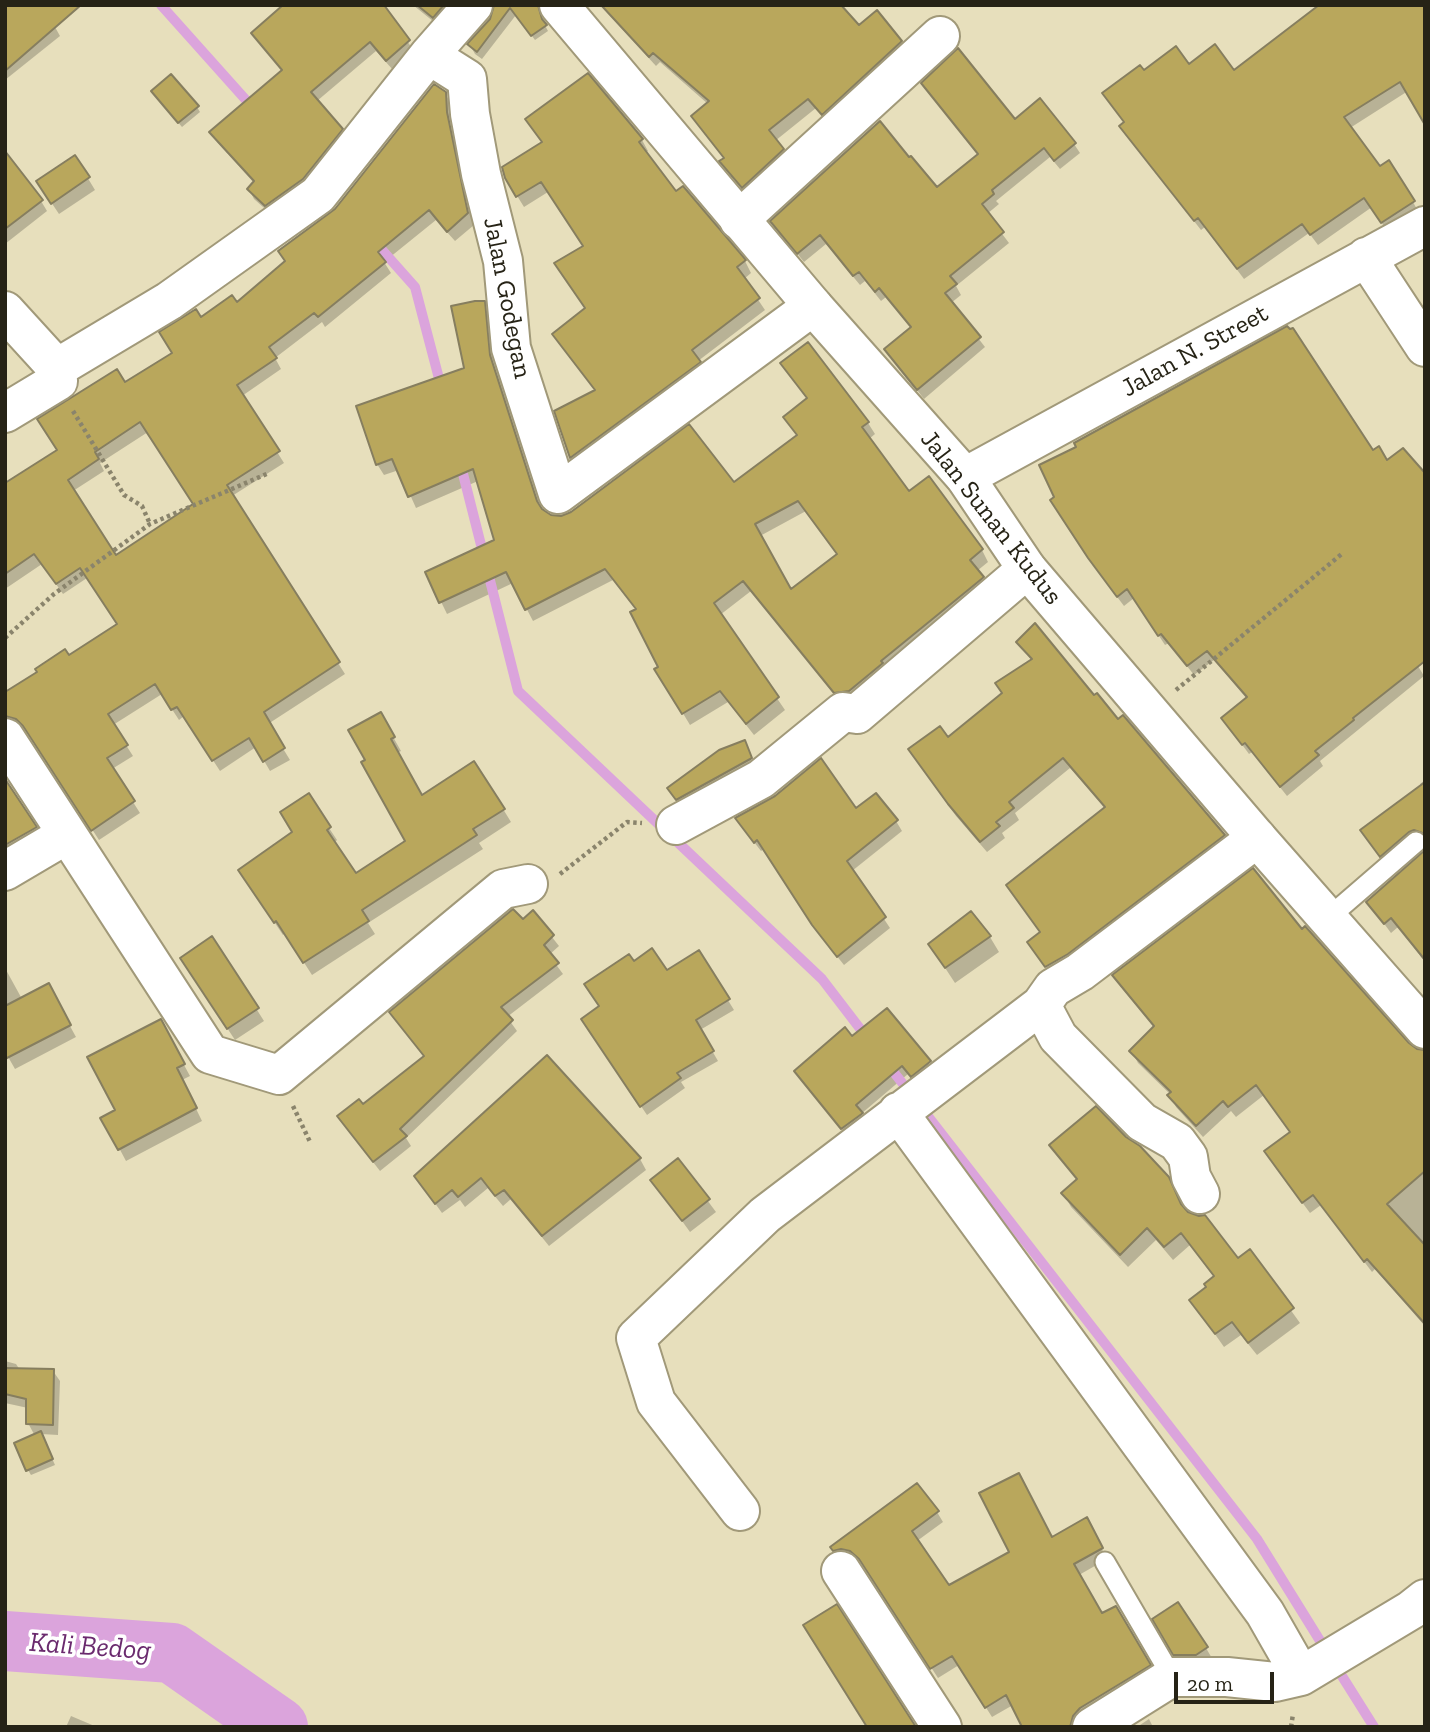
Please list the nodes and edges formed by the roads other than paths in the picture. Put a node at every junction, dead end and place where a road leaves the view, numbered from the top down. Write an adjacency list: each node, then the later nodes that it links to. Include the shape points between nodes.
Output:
1 (473, 5): 4 (street)
2 (559, 5): 5 (street, Jalan Sunan Kudus)
3 (940, 36): 5 (street)
4 (429, 55): 8 (street, Jalan Godegan, via 467,79 481,174 503,261 511,348 558,494); 11 (street, via 318,195)
5 (739, 220): 8 (street, Jalan Sunan Kudus)
6 (1425, 226): 7 (street, Jalan N. Street)
7 (1366, 257): 10 (street); 13 (street, Jalan N. Street)
8 (813, 306): 13 (street, Jalan Sunan Kudus)
9 (5, 311): 11 (street)
10 (1425, 347)
11 (57, 374): 12 (street)
12 (5, 413)
13 (965, 477): 14 (street, Jalan Sunan Kudus)
14 (1027, 569): 16 (street, via 857,714 843,712 761,779); 18 (street, Jalan Sunan Kudus)
15 (5, 738): 17 (street)
16 (676, 825)
17 (66, 835): 20 (street); 21 (street, via 210,1054 279,1075 503,889)
18 (1257, 838): 22 (street, Jalan Sunan Kudus); 23 (street, via 1053,988)
19 (1416, 842): 22 (lane)
20 (5, 871)
21 (545, 878)
22 (1328, 918): 24 (street, Jalan Sunan Kudus)
23 (1041, 1005): 25 (street); 26 (street, via 1058,1037 1142,1122 1177,1142 1188,1157)
24 (1425, 1029)
25 (898, 1112): 27 (street, via 765,1215 636,1338 656,1402); 31 (street, via 1265,1613)
26 (1200, 1194)
27 (740, 1511)
28 (1105, 1562): 32 (lane)
29 (841, 1571): 33 (street)
30 (1425, 1599): 31 (street)
31 (1313, 1669): 32 (street, via 1275,1682 1227,1676)
32 (1172, 1677): 34 (street)
33 (942, 1727)
34 (1092, 1727)

